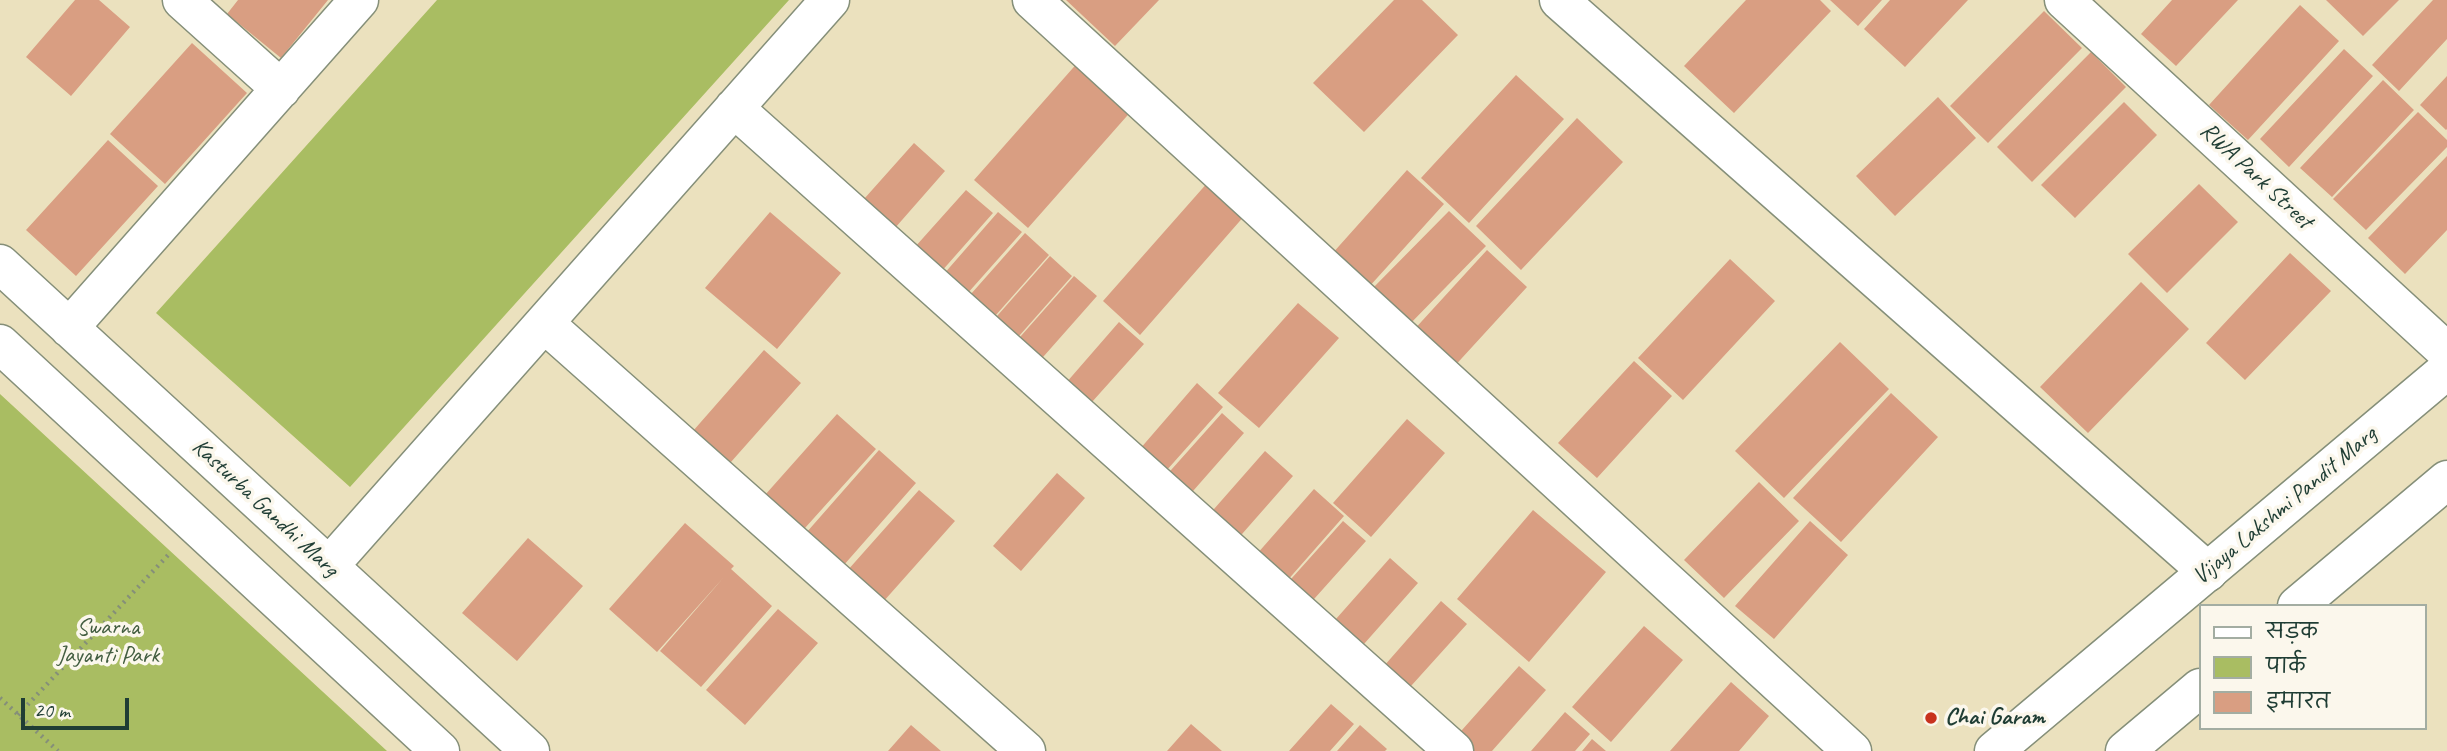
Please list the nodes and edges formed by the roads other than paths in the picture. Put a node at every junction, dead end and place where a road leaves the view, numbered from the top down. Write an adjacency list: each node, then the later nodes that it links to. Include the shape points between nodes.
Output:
1 (182, 0): 7 (street)
2 (359, 0): 7 (street)
3 (830, 0): 8 (street)
4 (1032, 0): 26 (street)
5 (1559, 0): 19 (street)
6 (2064, 0): 13 (street, RWA Park Street)
7 (281, 89): 11 (street)
8 (734, 108): 10 (street); 25 (street)
9 (0, 264): 11 (street, Kasturba Gandhi Marg)
10 (544, 323): 18 (street); 24 (street)
11 (69, 328): 16 (street, Kasturba Gandhi Marg)
12 (0, 344): 17 (street)
13 (2447, 352)
14 (2447, 370): 19 (street, Vijaya Lakshmi Pandit Marg)
15 (2447, 480): 20 (street)
16 (244, 488): 17 (street); 18 (street, Kasturba Gandhi Marg)
17 (201, 530): 22 (street)
18 (329, 566): 23 (street, Kasturba Gandhi Marg)
19 (2208, 572): 27 (street, Vijaya Lakshmi Pandit Marg)
20 (2299, 604)
21 (2198, 690): 28 (street)
22 (440, 751)
23 (530, 751)
24 (1026, 751)
25 (1454, 751)
26 (1852, 751)
27 (1994, 751)
28 (2125, 751)

